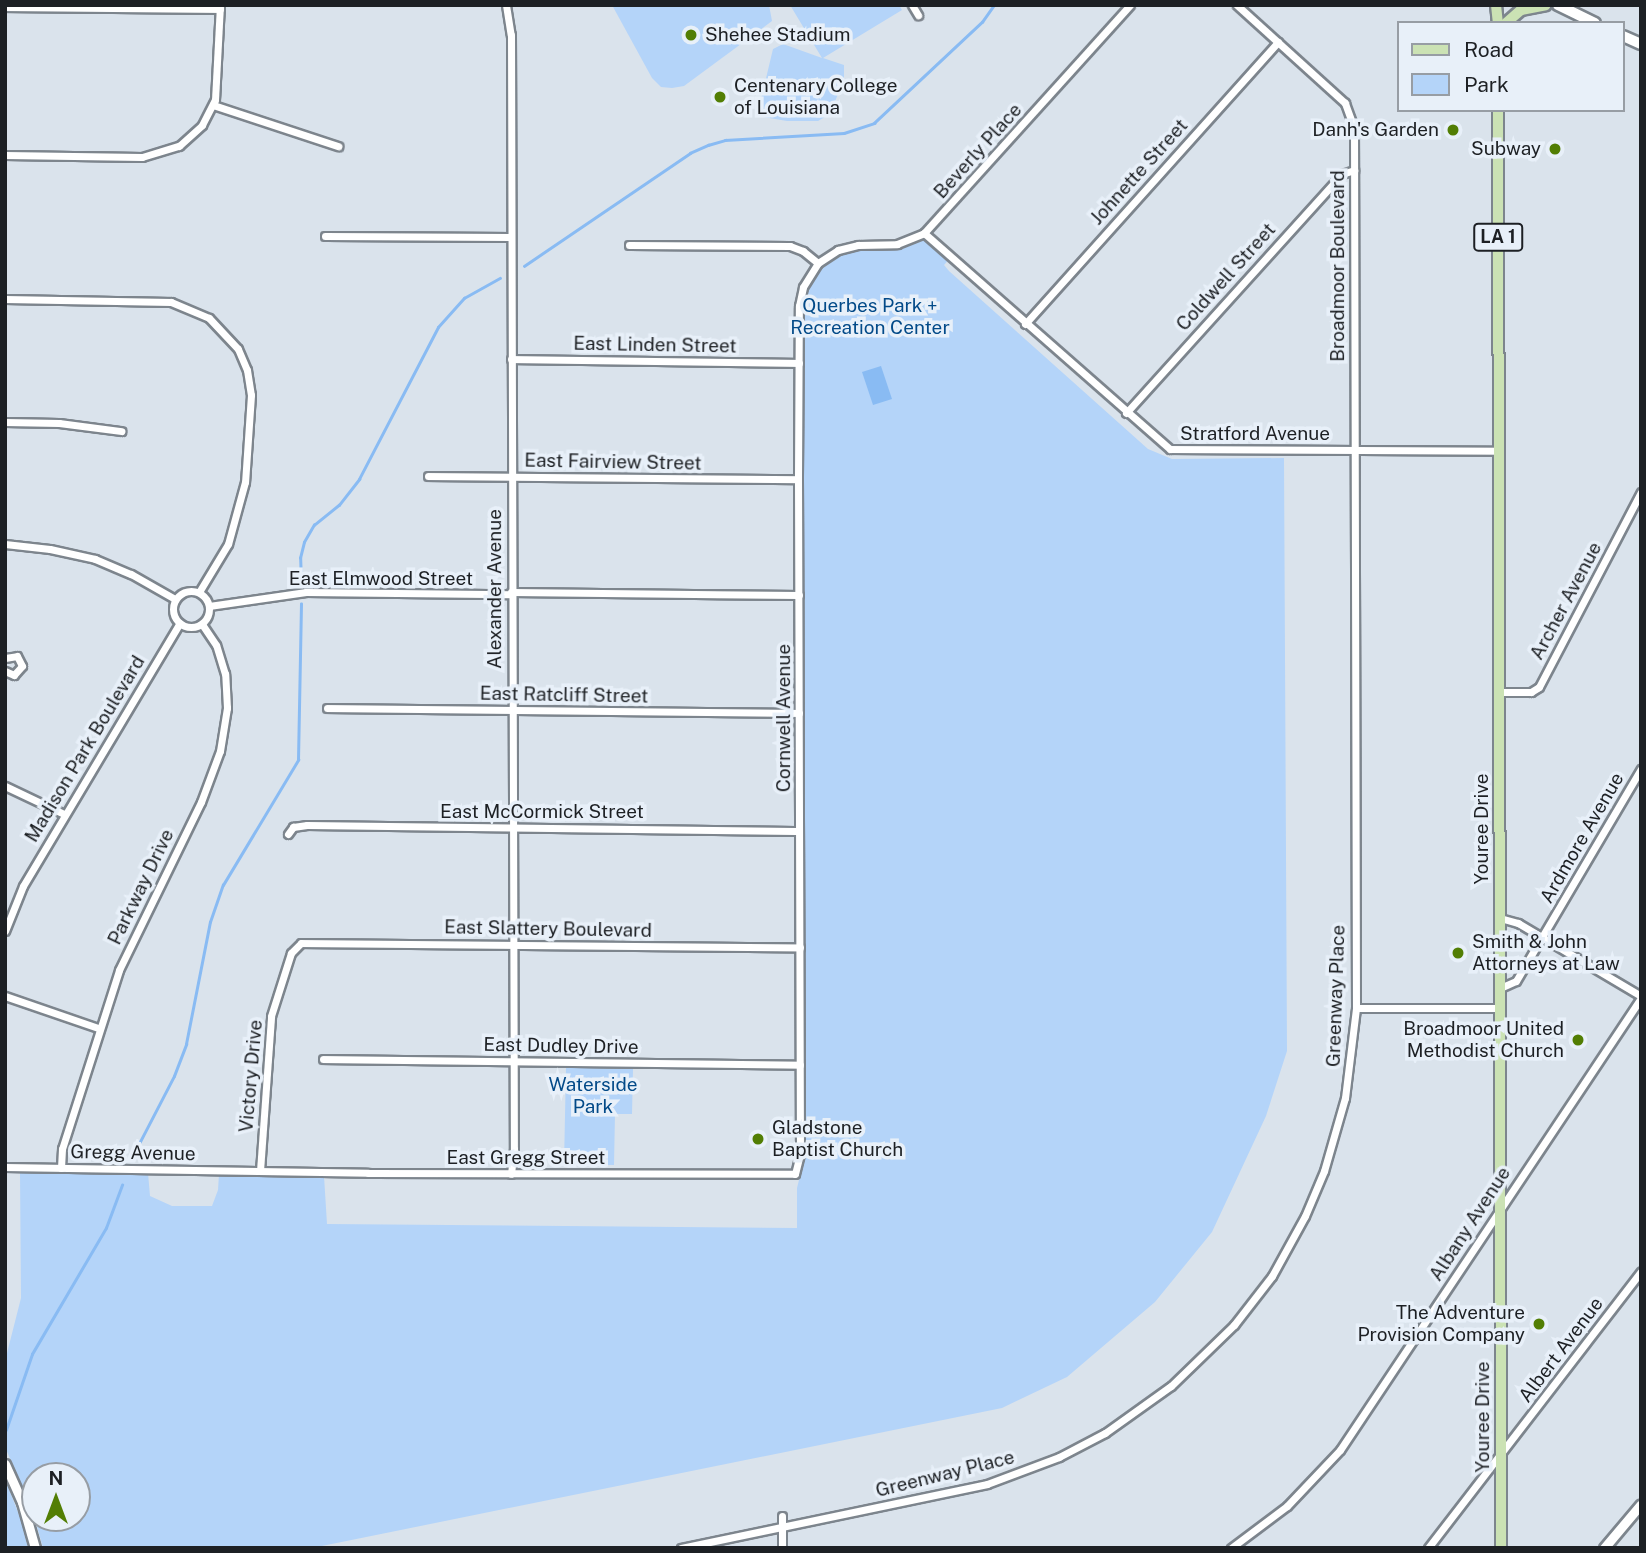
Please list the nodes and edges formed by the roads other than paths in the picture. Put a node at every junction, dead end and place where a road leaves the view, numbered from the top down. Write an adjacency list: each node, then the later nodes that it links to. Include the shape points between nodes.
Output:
1 (506, 5): 22 (street, Alexander Avenue, via 511,35)
2 (912, 5): 9 (street)
3 (1129, 5): 20 (street, Beverly Place)
4 (1237, 5): 13 (street, Broadmoor Boulevard)
5 (1546, 5): 10 (main road, via 1521,10)
6 (1558, 5): 11 (main road)
7 (5, 7): 8 (street)
8 (219, 7): 15 (street)
9 (918, 15)
10 (1508, 21)
11 (1591, 21)
12 (1625, 37): 14 (main road)
13 (1278, 42): 19 (street, Broadmoor Boulevard, via 1348,107 1354,121); 26 (street, Johnette Street)
14 (1641, 44)
15 (213, 105): 17 (street); 18 (street, via 202,125 179,146 152,156)
16 (1498, 112): 33 (main road, Youree Drive / LA 1)
17 (338, 146)
18 (5, 155)
19 (1354, 170): 29 (street, Coldwell Street, via 1342,174 1325,191); 32 (street, Broadmoor Boulevard)
20 (924, 233): 24 (street, Beverly Place, via 897,244 851,246); 26 (street, Stratford Avenue)
21 (325, 236): 22 (street)
22 (511, 237): 27 (street, Alexander Avenue)
23 (629, 245): 24 (street, via 790,246)
24 (818, 263): 28 (street, Cornwell Avenue, via 805,281 800,299)
25 (5, 299): 39 (street, via 171,302 209,318 242,356 250,384 250,452 243,496 228,544)
26 (1026, 324): 29 (street, Stratford Avenue)
27 (511, 359): 28 (street, East Linden Street); 35 (street, Alexander Avenue)
28 (799, 363): 36 (street, Cornwell Avenue)
29 (1126, 413): 32 (street, Stratford Avenue, via 1170,450)
30 (5, 422): 31 (street)
31 (121, 431)
32 (1354, 450): 33 (street, Stratford Avenue); 67 (street, Greenway Place)
33 (1499, 450): 48 (main road, Youree Drive / LA 1)
34 (428, 476): 35 (street, East Fairview Street)
35 (511, 476): 36 (street, East Fairview Street); 40 (street, Alexander Avenue)
36 (797, 479): 41 (street, Cornwell Avenue)
37 (1641, 492): 48 (street, Archer Avenue, via 1539,687 1531,692)
38 (5, 544): 42 (street, via 95,559)
39 (200, 592): 42 (street, via 184,592); 43 (street)
40 (511, 593): 41 (street, East Elmwood Street); 43 (street, East Elmwood Street, via 306,592); 50 (street, Alexander Avenue)
41 (799, 595): 51 (street, Cornwell Avenue)
42 (175, 599): 44 (street, via 174,614)
43 (209, 606): 45 (street)
44 (180, 623): 45 (street); 54 (street, Madison Park Boulevard)
45 (202, 624): 69 (street, Parkway Drive, via 216,645 225,674 227,708 220,751 201,802 119,970)
46 (5, 658): 47 (street, via 17,656 22,666 14,675)
47 (5, 671)
48 (1499, 692): 58 (main road, Youree Drive / LA 1)
49 (327, 708): 50 (street, East Ratcliff Street)
50 (511, 710): 51 (street, East Ratcliff Street); 55 (street, Alexander Avenue)
51 (799, 713): 56 (street, Cornwell Avenue)
52 (1641, 769): 60 (street, Ardmore Avenue)
53 (5, 786): 54 (street)
54 (64, 814): 59 (street, Madison Park Boulevard, via 14,902)
55 (511, 828): 56 (street, East McCormick Street); 57 (street, East McCormick Street, via 307,825 293,827); 61 (street, Alexander Avenue)
56 (799, 831): 63 (street, Cornwell Avenue)
57 (288, 834)
58 (1500, 918): 60 (street); 64 (main road, Youree Drive / LA 1)
59 (5, 931)
60 (1542, 937): 64 (street, Ardmore Avenue, via 1516,981); 66 (street)
61 (512, 944): 62 (street, East Slattery Boulevard); 63 (street, East Slattery Boulevard); 71 (street, Alexander Avenue)
62 (297, 946): 75 (street, Victory Drive, via 271,1016)
63 (800, 947): 72 (street, Cornwell Avenue)
64 (1500, 988): 68 (main road, Youree Drive / LA 1)
65 (5, 996): 69 (street)
66 (1641, 997): 78 (street, Albany Avenue)
67 (1356, 1008): 68 (street); 84 (street, Greenway Place, via 1345,1098 1311,1202 1262,1290 1189,1371 1105,1433 1023,1472 956,1491)
68 (1500, 1008): 78 (main road, Youree Drive / LA 1)
69 (98, 1028): 74 (street, Parkway Drive, via 62,1149)
70 (323, 1059): 71 (street, East Dudley Drive)
71 (512, 1061): 72 (street, East Dudley Drive); 76 (street, Alexander Avenue)
72 (800, 1065): 77 (street, Cornwell Avenue, via 799,1164)
73 (5, 1167): 74 (street, Gregg Avenue)
74 (61, 1168): 75 (street, Gregg Avenue)
75 (260, 1171): 76 (street, East Gregg Street)
76 (511, 1174): 77 (street, East Gregg Street)
77 (792, 1175)
78 (1500, 1205): 80 (main road, Youree Drive / LA 1); 88 (street, Albany Avenue, via 1340,1450 1287,1506)
79 (1641, 1270): 80 (street, Albert Avenue)
80 (1501, 1454): 89 (street, Albert Avenue); 90 (main road, Youree Drive / LA 1)
81 (5, 1464): 85 (street)
82 (1641, 1504): 91 (street)
83 (782, 1516): 84 (street)
84 (782, 1527): 86 (street, Greenway Place); 87 (street)
85 (35, 1548)
86 (681, 1548)
87 (782, 1548)
88 (1231, 1548)
89 (1428, 1548)
90 (1501, 1548)
91 (1604, 1548)

